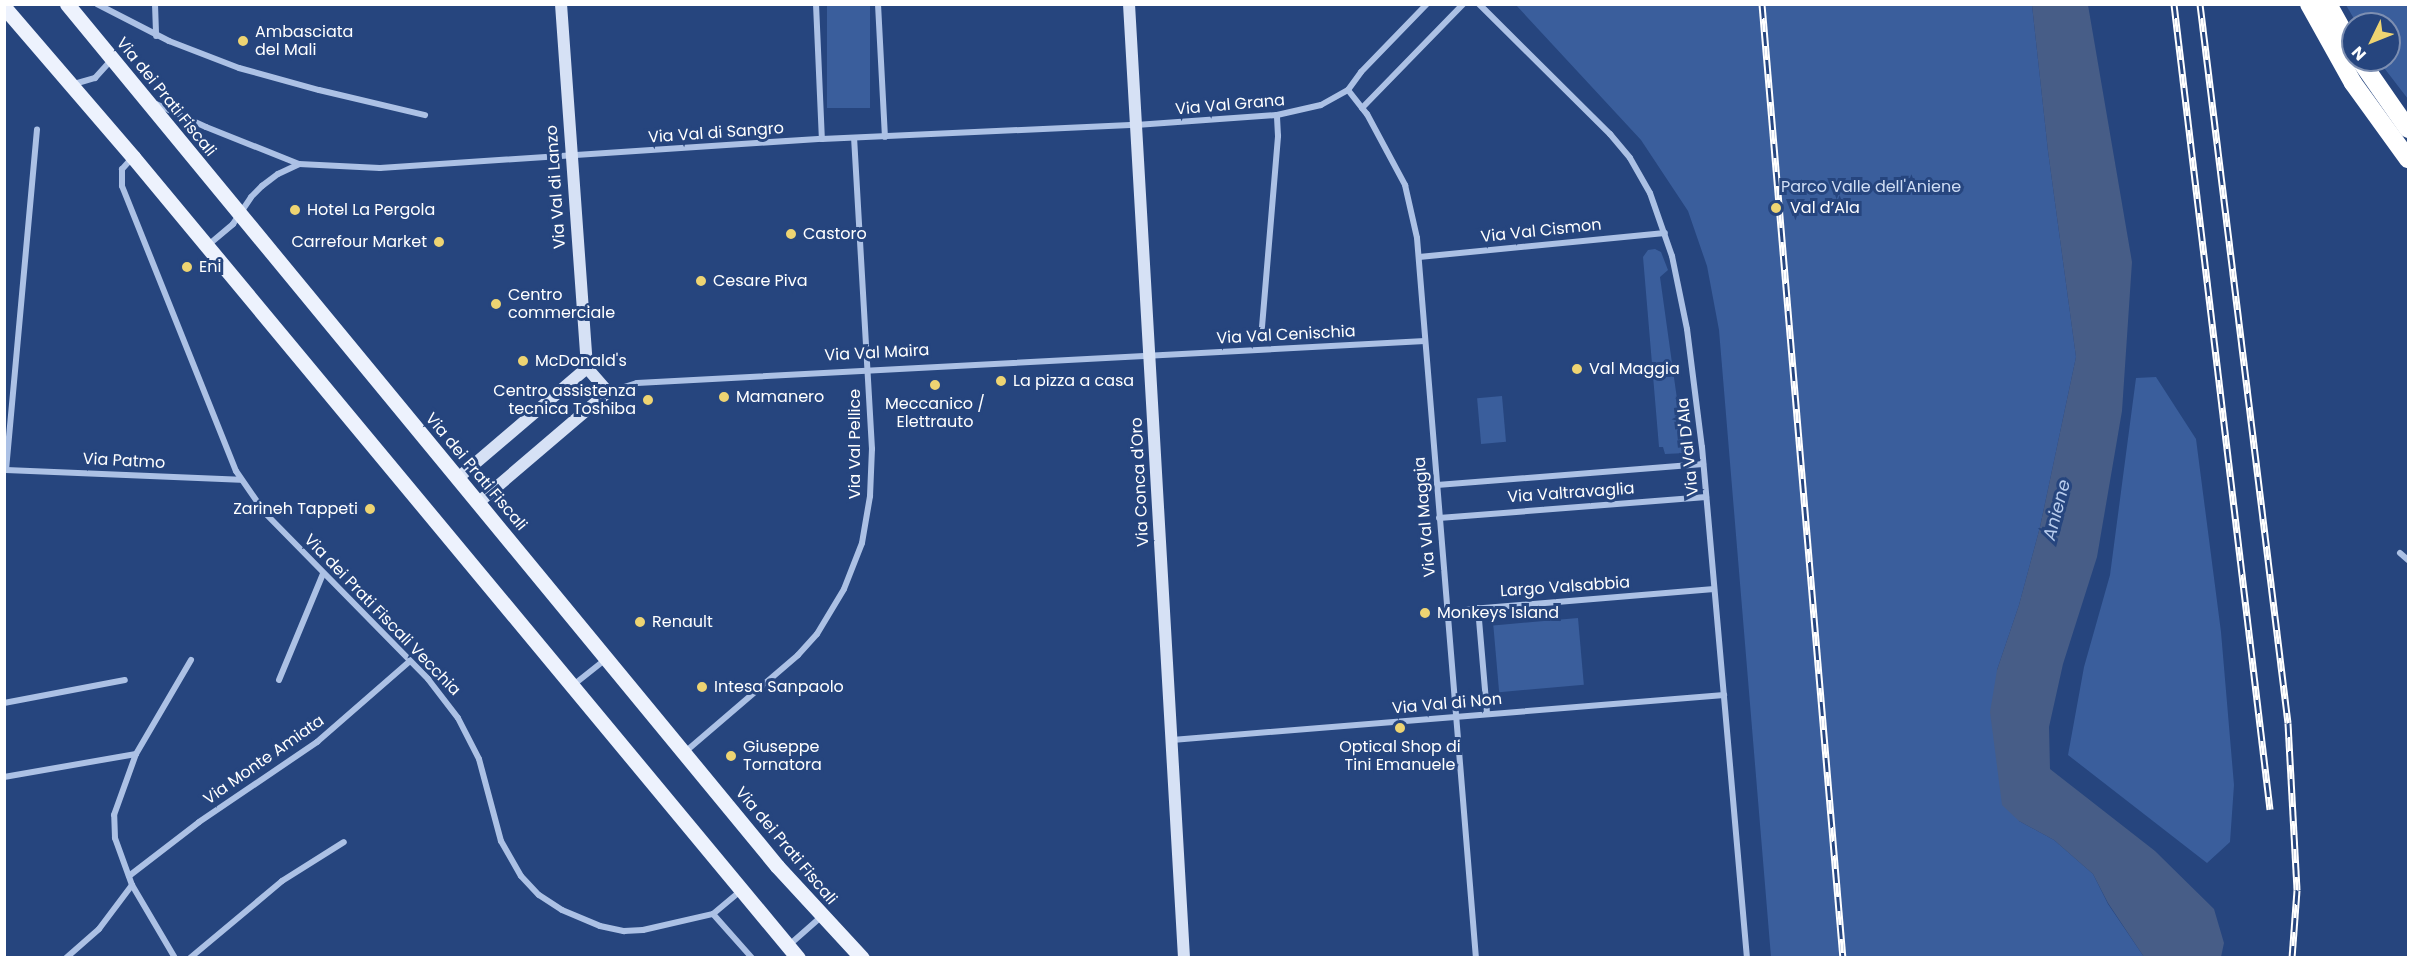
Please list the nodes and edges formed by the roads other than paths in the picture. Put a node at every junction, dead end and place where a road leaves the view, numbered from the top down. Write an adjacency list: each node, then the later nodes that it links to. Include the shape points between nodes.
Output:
1 (67, 4): 16 (main road, Via dei Prati Fiscali)
2 (97, 4): 15 (street)
3 (155, 4): 15 (street)
4 (561, 4): 31 (street, Via Val di Lanzo)
5 (816, 4): 29 (street)
6 (878, 4): 27 (street)
7 (1129, 4): 24 (street, Via Conca d'Oro)
8 (1427, 4): 19 (street, Via Val Grana)
9 (1463, 4): 21 (street)
10 (1479, 4): 35 (street, Via Val D'Ala, via 1617,142 1644,182)
11 (2309, 4): 32 (highway, via 2353,83)
12 (2328, 4): 14 (highway)
13 (4, 7): 18 (main road)
14 (2341, 27)
15 (156, 36): 22 (street, via 239,68)
16 (112, 58): 18 (street, via 95,78); 20 (main road, Via dei Prati Fiscali)
17 (2369, 72): 26 (highway)
18 (70, 84): 30 (main road)
19 (1348, 90): 21 (street, Via Val Maggia); 23 (street, Via Val Grana, via 1321,105)
20 (144, 99): 33 (street); 34 (main road, Via dei Prati Fiscali)
21 (1362, 108): 37 (street, Via Val Maggia, via 1406,185)
22 (425, 115)
23 (1278, 115): 24 (street, Via Val Grana); 38 (street)
24 (1136, 125): 27 (street, Via Val di Sangro); 40 (street, Via Conca d'Oro)
25 (37, 129): 45 (street)
26 (2409, 129)
27 (885, 137): 28 (street, Via Val di Sangro)
28 (854, 138): 29 (street, Via Val di Sangro); 42 (street, Via Val Pellice)
29 (822, 139): 31 (street, Via Val di Sangro)
30 (133, 157): 36 (main road); 47 (street, Via dei Prati Fiscali Vecchia, via 122,169 124,190)
31 (570, 157): 33 (street, Via Val di Sangro, via 380,168); 41 (street, Via Val di Lanzo)
32 (2409, 159)
33 (299, 164): 34 (street, via 261,186)
34 (238, 215): 36 (street); 46 (main road, Via dei Prati Fiscali)
35 (1665, 232): 37 (street, Via Val Cismon); 44 (street, Via Val D'Ala, via 1685,314)
36 (206, 246): 63 (main road)
37 (1419, 257): 39 (street, Via Val Maggia)
38 (1262, 327)
39 (1425, 341): 40 (street, Via Val Cenischia); 48 (street, Via Val Maggia)
40 (1149, 354): 42 (street, Via Val Maira); 68 (street, Via Conca d'Oro)
41 (587, 368): 43 (street); 46 (street)
42 (869, 369): 43 (street, Via Val Maira, via 637,383); 69 (street, Via Val Pellice, via 870,496 862,543 844,589 823,626 803,650)
43 (608, 392): 50 (street, Via Val Maira)
44 (1703, 464): 48 (street, Via Valtravaglia); 49 (street, Via Val D'Ala)
45 (5, 471): 47 (street, Via Patmo)
46 (458, 478): 50 (main road, Via dei Prati Fiscali)
47 (240, 480): 54 (street, Via dei Prati Fiscali Vecchia, via 265,513)
48 (1437, 485): 51 (street, Via Val Maggia)
49 (1706, 497): 51 (street, Via Valtravaglia); 55 (street, Via Val D'Ala)
50 (478, 502): 58 (main road, Via dei Prati Fiscali)
51 (1439, 518): 57 (street, Via Val Maggia)
52 (2400, 553): 53 (street)
53 (2409, 560)
54 (324, 574): 60 (street, Via dei Prati Fiscali Vecchia); 62 (street)
55 (1714, 589): 56 (street, Largo Valsabbia); 64 (street, Via Val D'Ala)
56 (1478, 608): 57 (street, Largo Valsabbia); 66 (street)
57 (1447, 611): 67 (street, Via Val Maggia)
58 (607, 658): 63 (street); 69 (main road, Via dei Prati Fiscali)
59 (191, 660): 70 (street)
60 (410, 661): 73 (street, Via Monte Amiata, via 317,742 191,828); 76 (street, Via dei Prati Fiscali Vecchia, via 445,699 468,734 501,841 518,872 536,892 570,914 619,931 639,931)
61 (125, 680): 65 (street)
62 (279, 680)
63 (572, 687): 75 (main road)
64 (1724, 695): 66 (street, Via Val di Non); 87 (street, Via Val D'Ala)
65 (4, 703)
66 (1487, 714): 67 (street, Via Val di Non)
67 (1455, 717): 68 (street, Via Val di Non); 86 (street, Via Val Maggia)
68 (1172, 740): 85 (street, Via Conca d'Oro)
69 (685, 752): 77 (main road, Via dei Prati Fiscali)
70 (136, 754): 71 (street); 73 (street, via 113,822)
71 (4, 777)
72 (344, 842): 81 (street, via 282,881)
73 (129, 876): 74 (street)
74 (132, 885): 79 (street, via 99,929); 80 (street)
75 (741, 891): 76 (street, Via dei Prati Fiscali Vecchia); 78 (main road)
76 (713, 914): 82 (street)
77 (822, 916): 78 (street); 84 (main road, Via dei Prati Fiscali)
78 (787, 946): 83 (main road)
79 (66, 957)
80 (174, 957)
81 (190, 957)
82 (752, 957)
83 (798, 957)
84 (862, 957)
85 (1184, 957)
86 (1476, 957)
87 (1747, 957)

